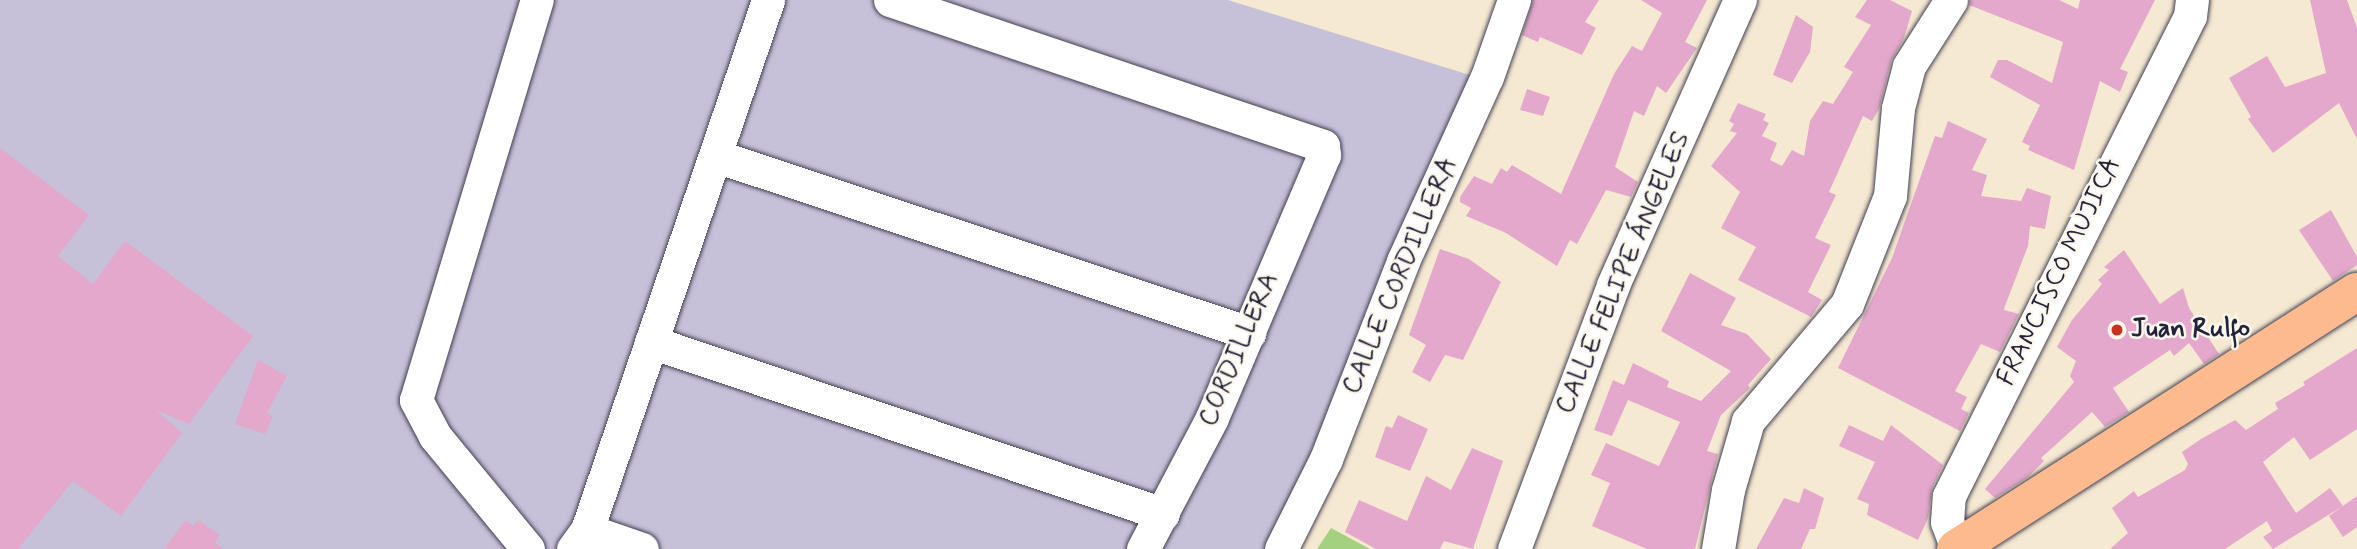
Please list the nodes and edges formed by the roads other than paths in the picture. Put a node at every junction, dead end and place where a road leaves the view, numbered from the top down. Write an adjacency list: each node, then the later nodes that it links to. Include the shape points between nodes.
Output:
1 (537, 0): 14 (street, via 416,400 435,436)
2 (768, 0): 8 (street)
3 (890, 0): 10 (street, CORDILLERA, via 1323,146 1324,155)
4 (1514, 0): 17 (street, CALLE CORDILLERA, via 1487,77 1403,261 1326,460)
5 (1740, 0): 18 (street, CALLE FELIPE ÁNGELES, via 1613,285)
6 (1951, 0): 19 (street, via 1909,66 1898,108 1890,196 1847,304 1748,421 1728,490)
7 (2192, 0): 20 (street, FRANCISCO MUJICA, via 2190,16 1949,496 1947,522)
8 (716, 156): 10 (street); 11 (street)
9 (2357, 292): 20 (main road)
10 (1249, 333): 12 (street, CORDILLERA)
11 (651, 342): 12 (street); 13 (street)
12 (1163, 514): 16 (street, CORDILLERA)
13 (580, 540): 15 (street)
14 (528, 549)
15 (642, 549)
16 (1143, 549)
17 (1281, 549)
18 (1514, 549)
19 (1718, 549)
20 (1956, 549)

